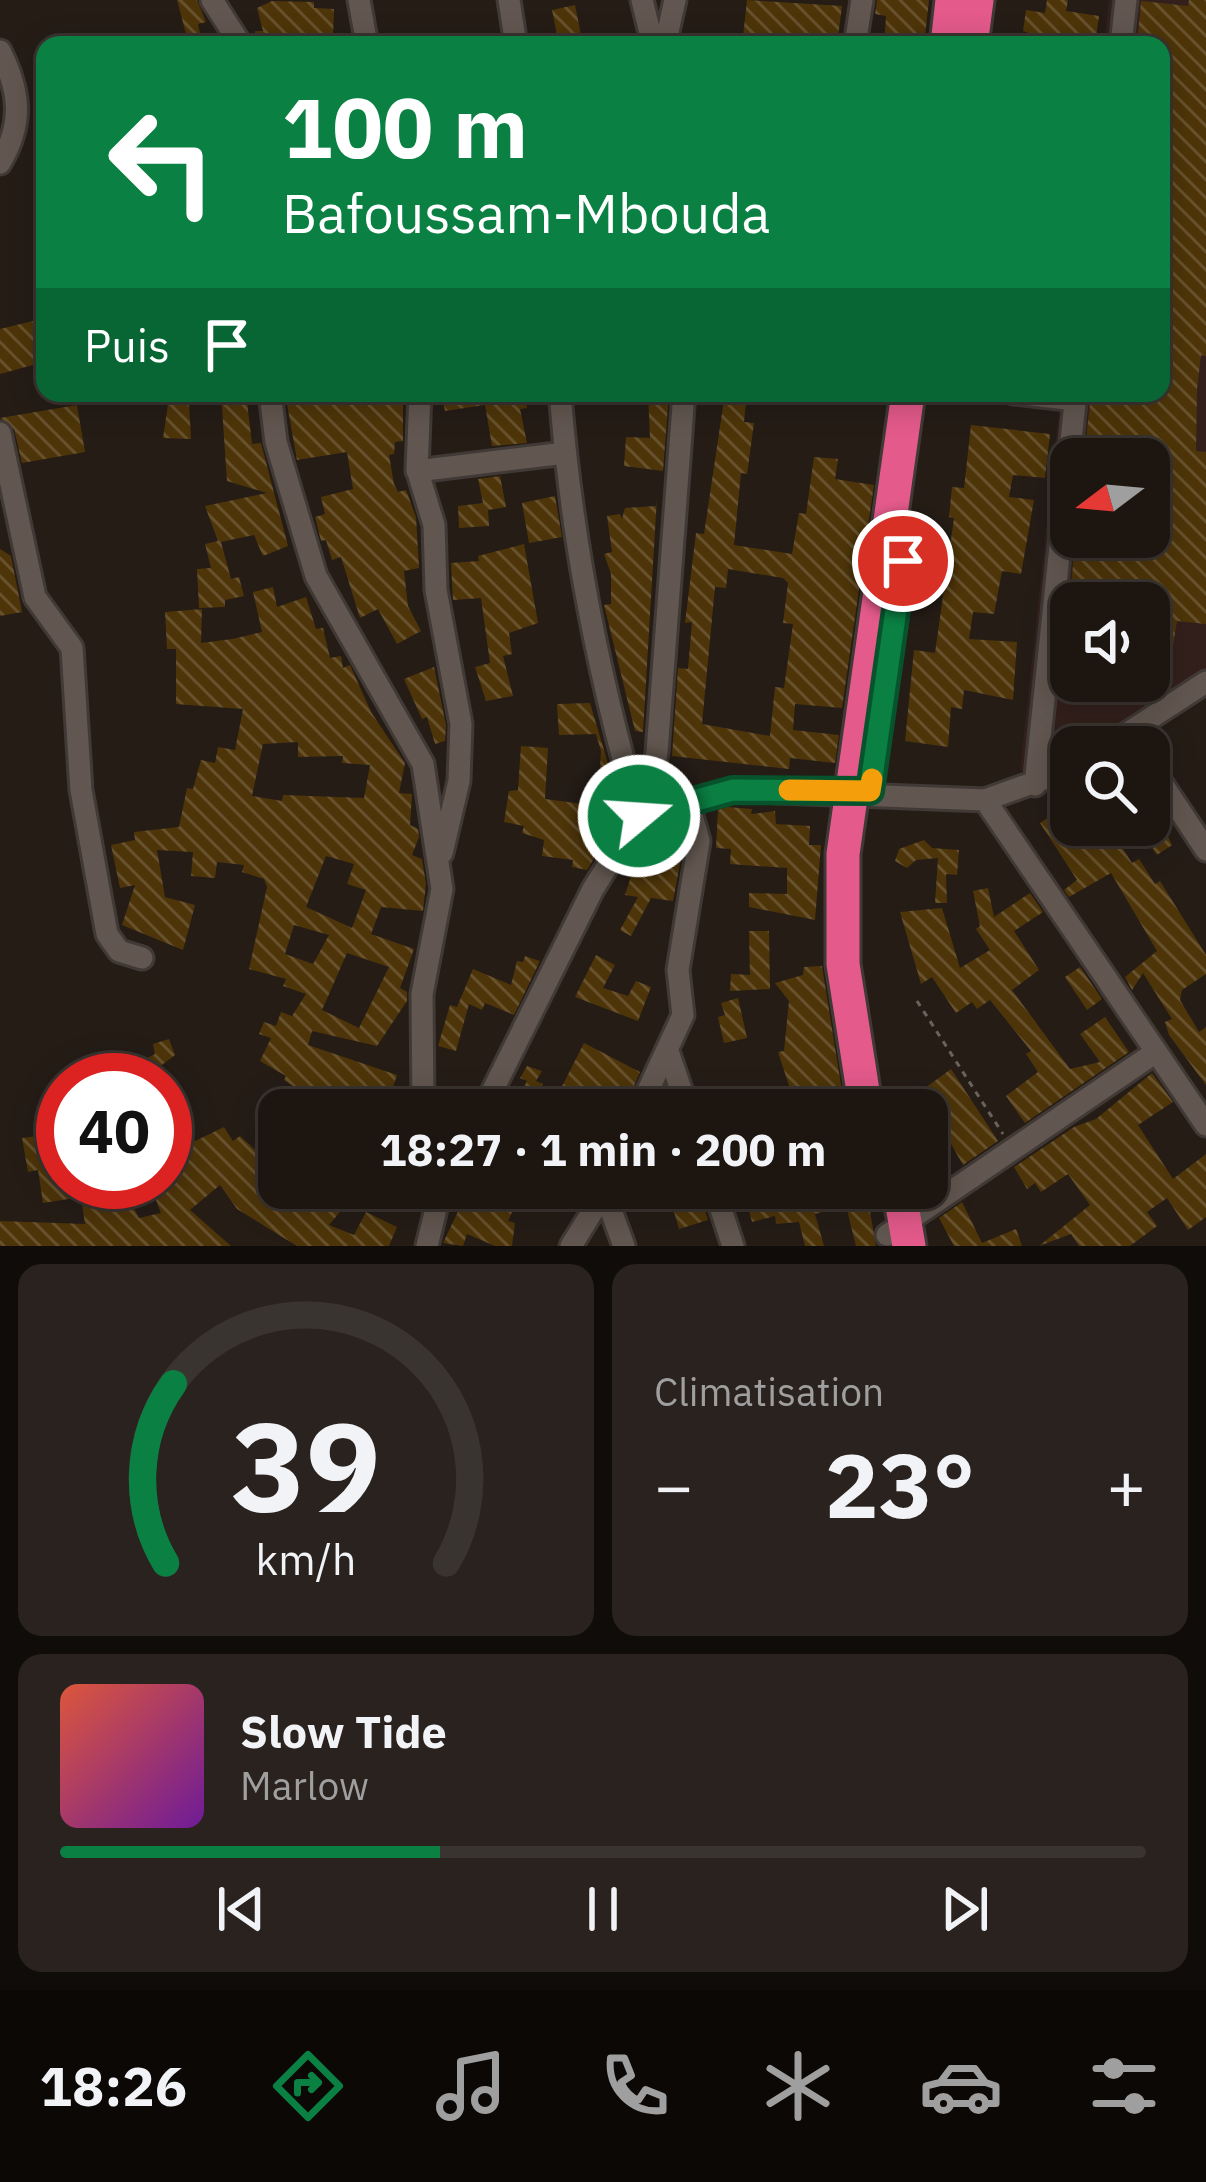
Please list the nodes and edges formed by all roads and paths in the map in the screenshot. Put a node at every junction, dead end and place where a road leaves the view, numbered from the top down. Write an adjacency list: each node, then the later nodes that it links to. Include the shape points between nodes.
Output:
1 (212, 0): 10 (street)
2 (358, 0): 11 (street)
3 (509, 0): 12 (street)
4 (641, 0): 13 (street)
5 (675, 0): 14 (street)
6 (862, 0): 15 (street)
7 (952, 0): 16 (highway)
8 (977, 0): 17 (highway)
9 (1126, 0): 18 (street)
10 (235, 36)
11 (365, 36)
12 (515, 36)
13 (650, 36)
14 (667, 36)
15 (856, 36)
16 (947, 36)
17 (972, 36)
18 (1122, 36)
19 (0, 51): 20 (street, via 20,104)
20 (0, 163)
21 (271, 402): 42 (street, via 316,576 423,764)
22 (420, 402): 30 (street)
23 (561, 402): 29 (street)
24 (683, 402): 35 (street, via 657,752 654,768)
25 (907, 402): 36 (highway)
26 (925, 402): 36 (highway)
27 (1075, 402): 34 (street)
28 (0, 433): 43 (street, via 35,597 72,648 81,790 107,934 119,951)
29 (565, 453): 30 (street); 35 (street)
30 (417, 472): 42 (street, via 434,524 436,590 460,724)
31 (1206, 682): 32 (street)
32 (1151, 726)
33 (1050, 778): 34 (street)
34 (1035, 785): 38 (street)
35 (631, 790): 40 (street)
36 (861, 792): 38 (street); 39 (street, via 733,790); 51 (highway, via 843,854 843,964); 52 (highway, via 863,944)
37 (1170, 796): 41 (street)
38 (985, 800): 45 (street)
39 (688, 801): 40 (street); 46 (street, via 699,842 678,970 683,1015)
40 (639, 816): 48 (street)
41 (1206, 850)
42 (442, 889): 47 (street, via 422,994)
43 (142, 958)
44 (917, 1001): 54 (path)
45 (1156, 1052): 53 (street); 54 (street)
46 (669, 1054): 49 (street); 50 (street)
47 (423, 1089)
48 (494, 1089)
49 (650, 1089)
50 (681, 1089)
51 (863, 1089)
52 (884, 1089)
53 (1206, 1125)
54 (1014, 1150): 61 (street)
55 (428, 1209): 62 (street)
56 (436, 1209): 62 (street)
57 (595, 1209): 63 (street)
58 (612, 1209): 64 (street)
59 (720, 1209): 65 (street)
60 (887, 1209): 61 (highway)
61 (897, 1238)
62 (427, 1246)
63 (571, 1246)
64 (624, 1246)
65 (733, 1246)

